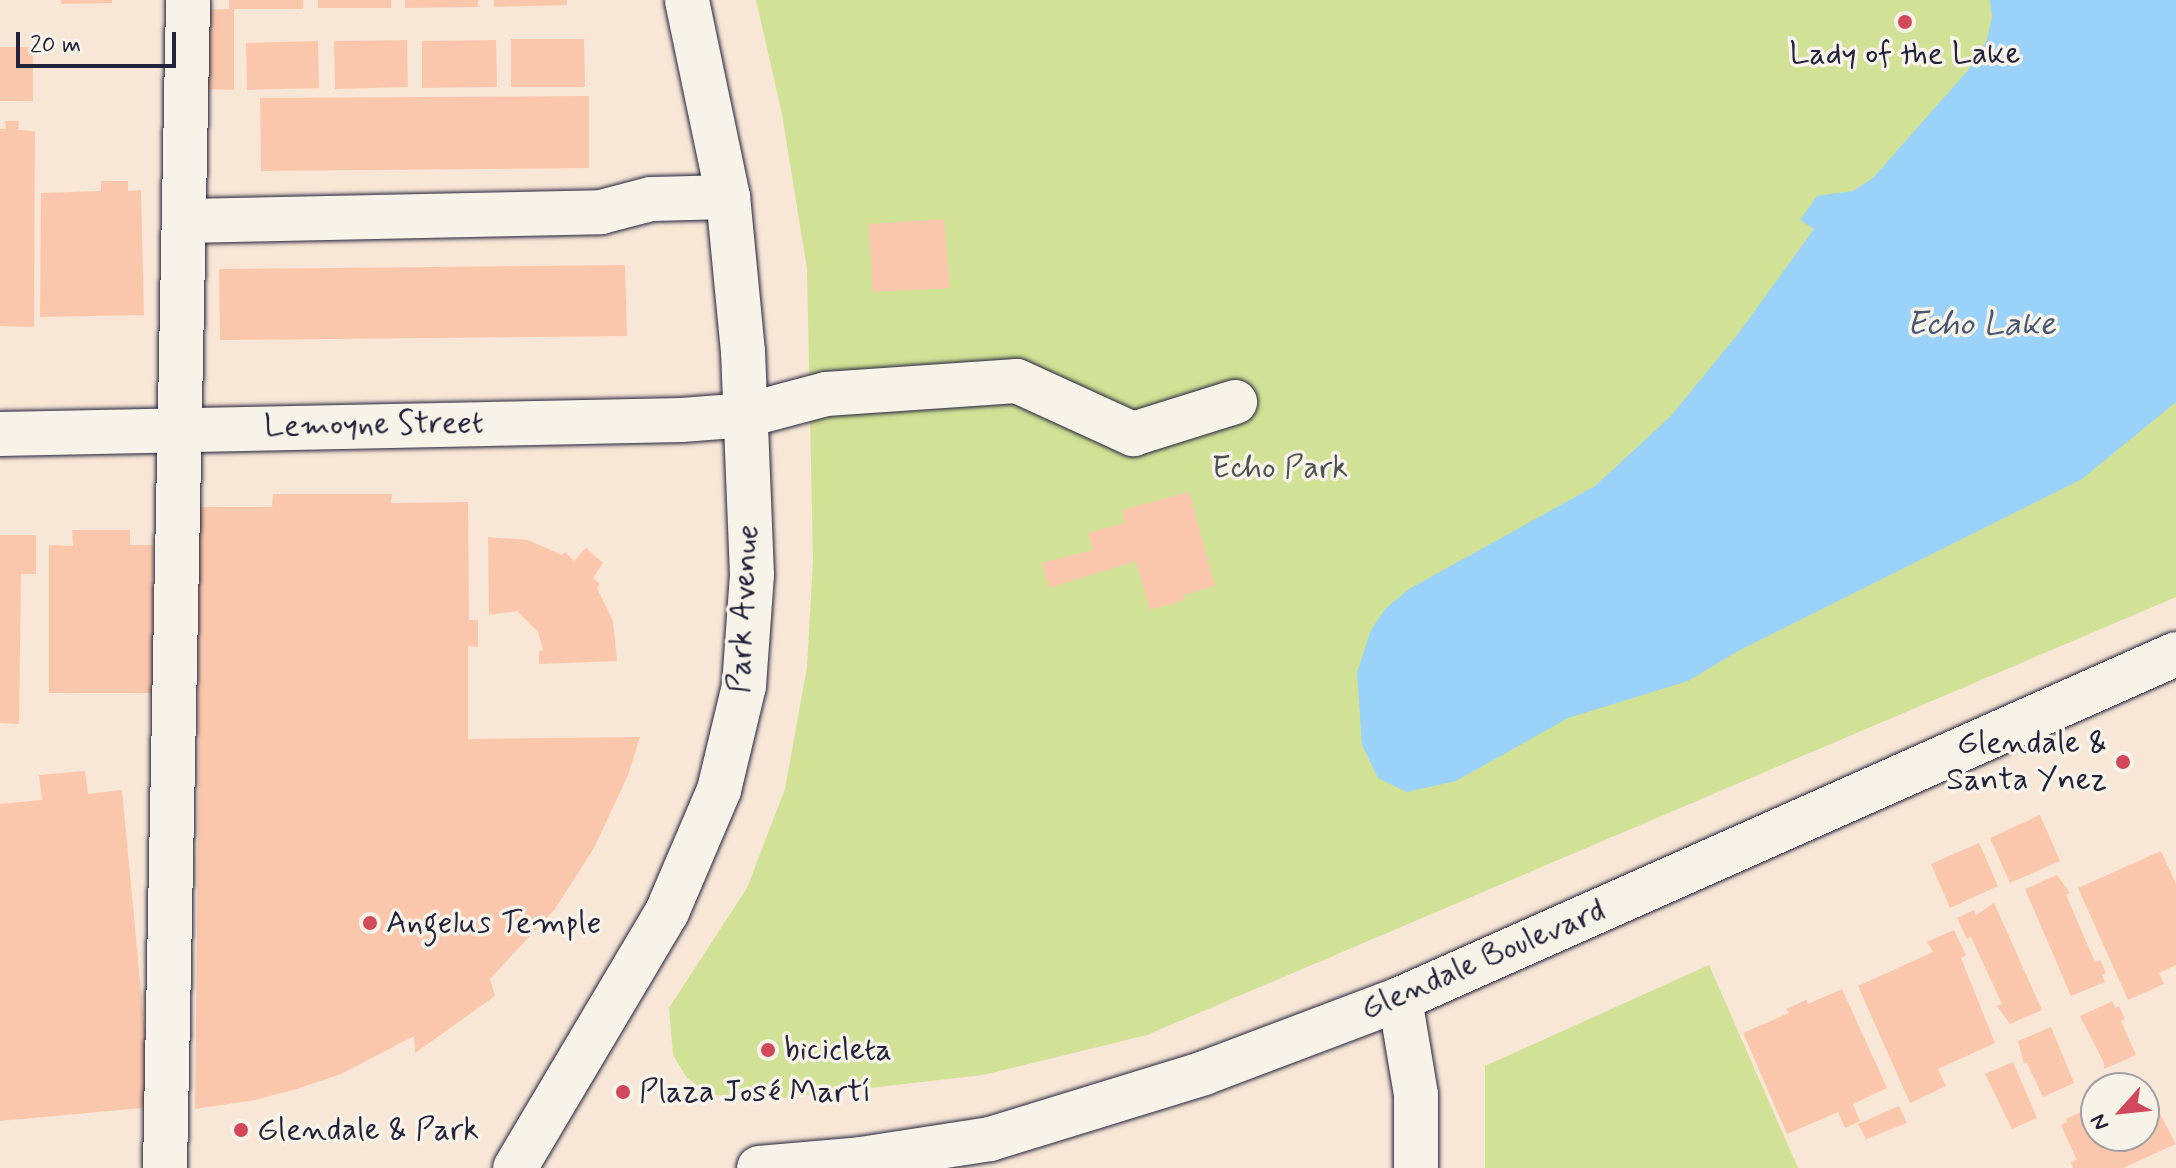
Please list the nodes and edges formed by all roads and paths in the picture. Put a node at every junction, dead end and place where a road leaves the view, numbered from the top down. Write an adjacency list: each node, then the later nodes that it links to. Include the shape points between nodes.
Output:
1 (188, 0): 4 (street)
2 (687, 0): 3 (street, Park Avenue)
3 (728, 197): 4 (street, via 651,199 601,212); 6 (street, Park Avenue)
4 (185, 221): 7 (street)
5 (1235, 402): 6 (street, Lemoyne Street, via 1133,434 1017,381 826,394)
6 (747, 415): 7 (street, Lemoyne Street); 12 (street, Park Avenue, via 752,575 744,686 719,790 667,912)
7 (180, 428): 8 (street, Lemoyne Street); 11 (street)
8 (0, 434)
9 (2174, 660): 10 (street, Glendale Boulevard)
10 (1400, 999): 14 (street, Glendale Boulevard, via 1204,1073 990,1139); 15 (street, via 1416,1095)
11 (165, 1168)
12 (515, 1168)
13 (759, 1168): 14 (street, Glendale Boulevard)
14 (767, 1168)
15 (1416, 1168)

